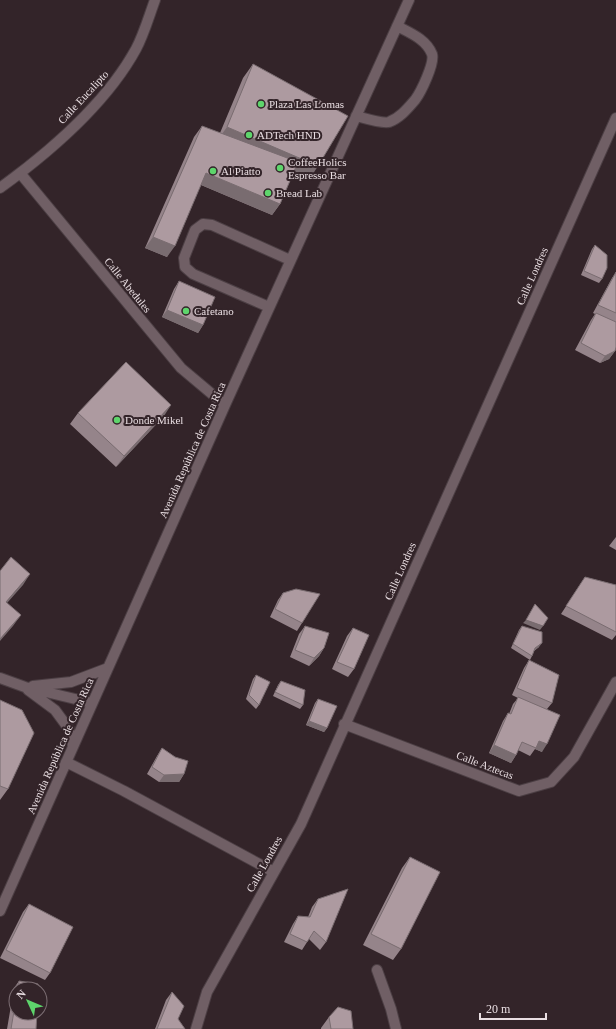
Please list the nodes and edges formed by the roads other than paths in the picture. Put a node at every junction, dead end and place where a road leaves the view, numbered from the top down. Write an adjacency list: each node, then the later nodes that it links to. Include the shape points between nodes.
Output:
1 (155, 0): 6 (street, Calle Eucalipto, via 137,47 121,74 79,121)
2 (408, 0): 3 (street, Avenida República de Costa Rica)
3 (397, 26): 4 (street, Avenida República de Costa Rica); 4 (street, via 426,44 433,56 432,66 416,98 401,116 388,122 378,122)
4 (356, 116): 8 (street, Avenida República de Costa Rica)
5 (616, 118): 16 (street, Calle Londres)
6 (20, 173): 7 (street, Calle Eucalipto); 10 (street, Calle Abedules, via 180,368)
7 (0, 188)
8 (290, 260): 9 (street, Avenida República de Costa Rica); 9 (street, via 212,225 204,224 195,230 184,258 185,267 193,274)
9 (270, 307): 10 (street, Avenida República de Costa Rica)
10 (225, 405): 11 (street, Avenida República de Costa Rica)
11 (108, 668): 14 (street, via 71,682); 15 (street, Avenida República de Costa Rica)
12 (0, 678): 14 (street)
13 (616, 682): 16 (street, Calle Aztecas, via 574,757 551,782 519,791)
14 (25, 687): 15 (street); 17 (street, via 55,710 69,729)
15 (92, 703): 17 (street, Avenida República de Costa Rica)
16 (344, 724): 19 (street, Calle Londres, via 300,824)
17 (72, 747): 18 (street, Avenida República de Costa Rica)
18 (66, 762): 19 (street); 20 (street, Avenida República de Costa Rica)
19 (274, 872): 22 (street, Calle Londres, via 207,992)
20 (0, 911)
21 (376, 970): 23 (street)
22 (196, 1029)
23 (396, 1029)

